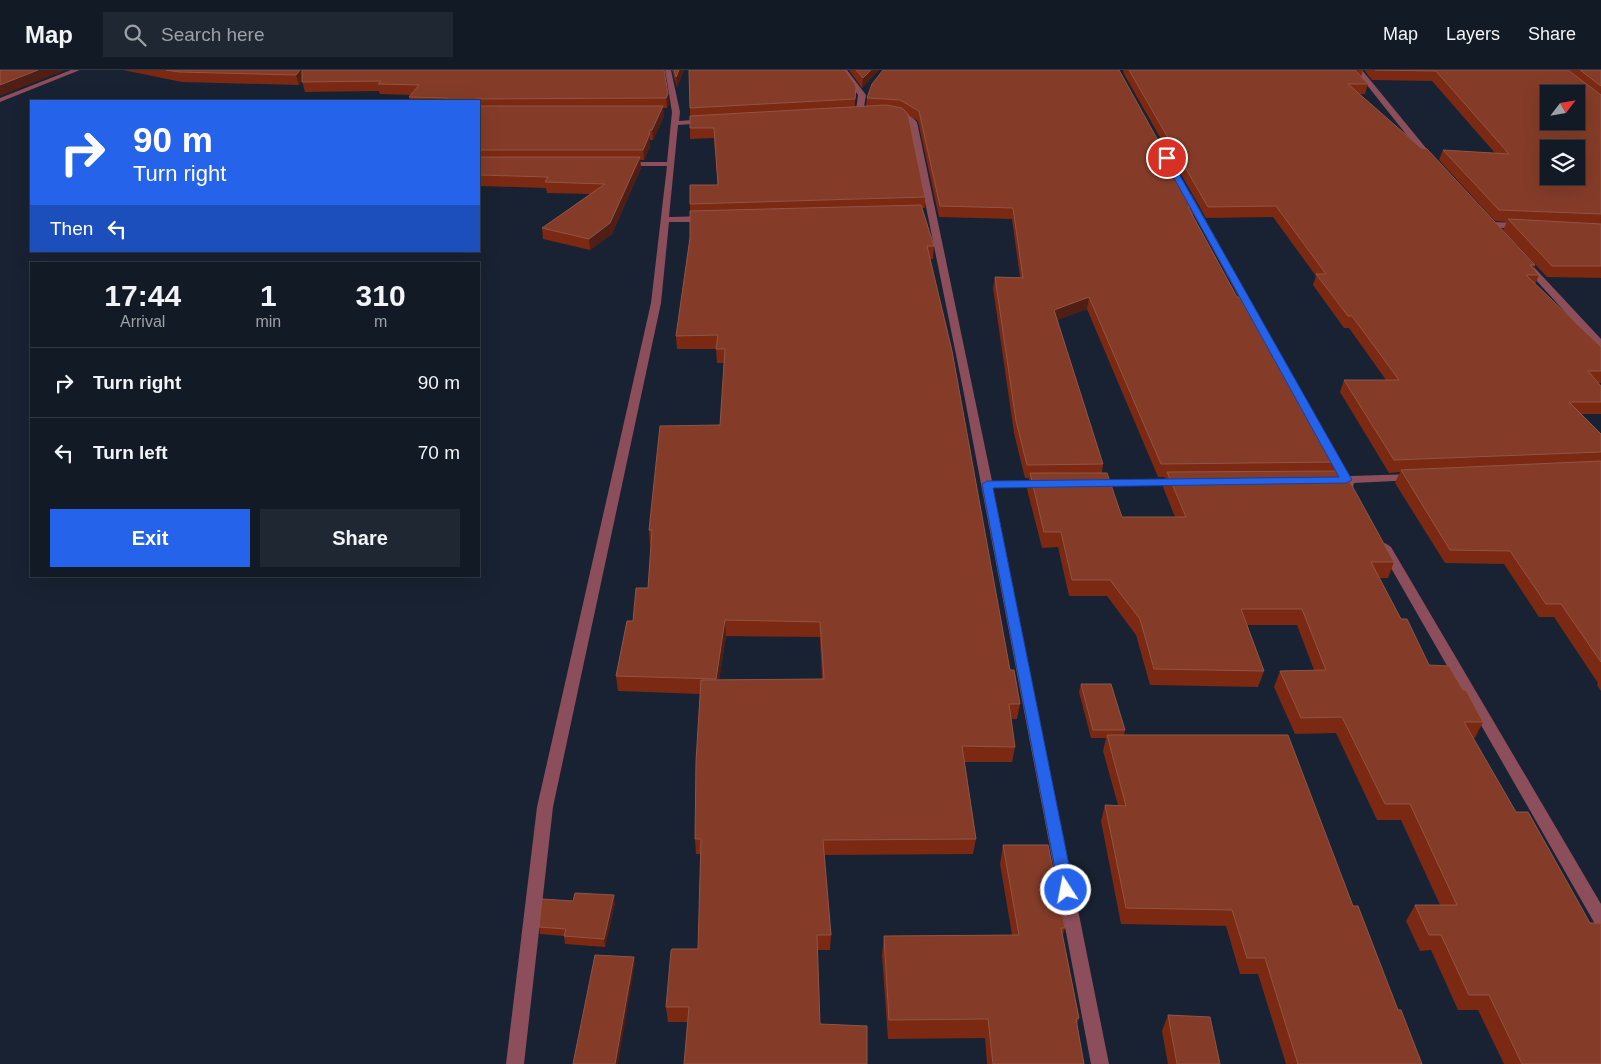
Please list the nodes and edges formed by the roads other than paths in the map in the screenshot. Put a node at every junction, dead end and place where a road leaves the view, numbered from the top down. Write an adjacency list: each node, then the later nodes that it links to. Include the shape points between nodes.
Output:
1 (78, 70): 5 (street)
2 (665, 70): 8 (street)
3 (844, 70): 7 (street, via 865,93)
4 (1358, 70): 12 (street)
5 (0, 100)
6 (886, 110): 27 (street, via 904,114 913,122 927,212)
7 (860, 111)
8 (672, 116): 9 (street); 11 (street)
9 (714, 120)
10 (613, 164): 11 (street)
11 (671, 164): 15 (street)
12 (1440, 170)
13 (1182, 186): 19 (street)
14 (714, 219): 15 (street)
15 (665, 220): 32 (street, via 656,303 544,807)
16 (1527, 226): 17 (street, via 1487,221)
17 (1497, 232)
18 (1523, 260): 20 (street)
19 (1264, 333)
20 (1601, 345)
21 (1322, 437): 24 (street)
22 (1425, 476): 24 (street)
23 (1326, 480): 24 (street)
24 (1346, 480): 29 (street)
25 (1187, 482): 26 (street)
26 (1087, 483)
27 (987, 484): 28 (street); 33 (street)
28 (1057, 484)
29 (1356, 497)
30 (1381, 540): 31 (street)
31 (1601, 919)
32 (515, 1064)
33 (1100, 1064)

